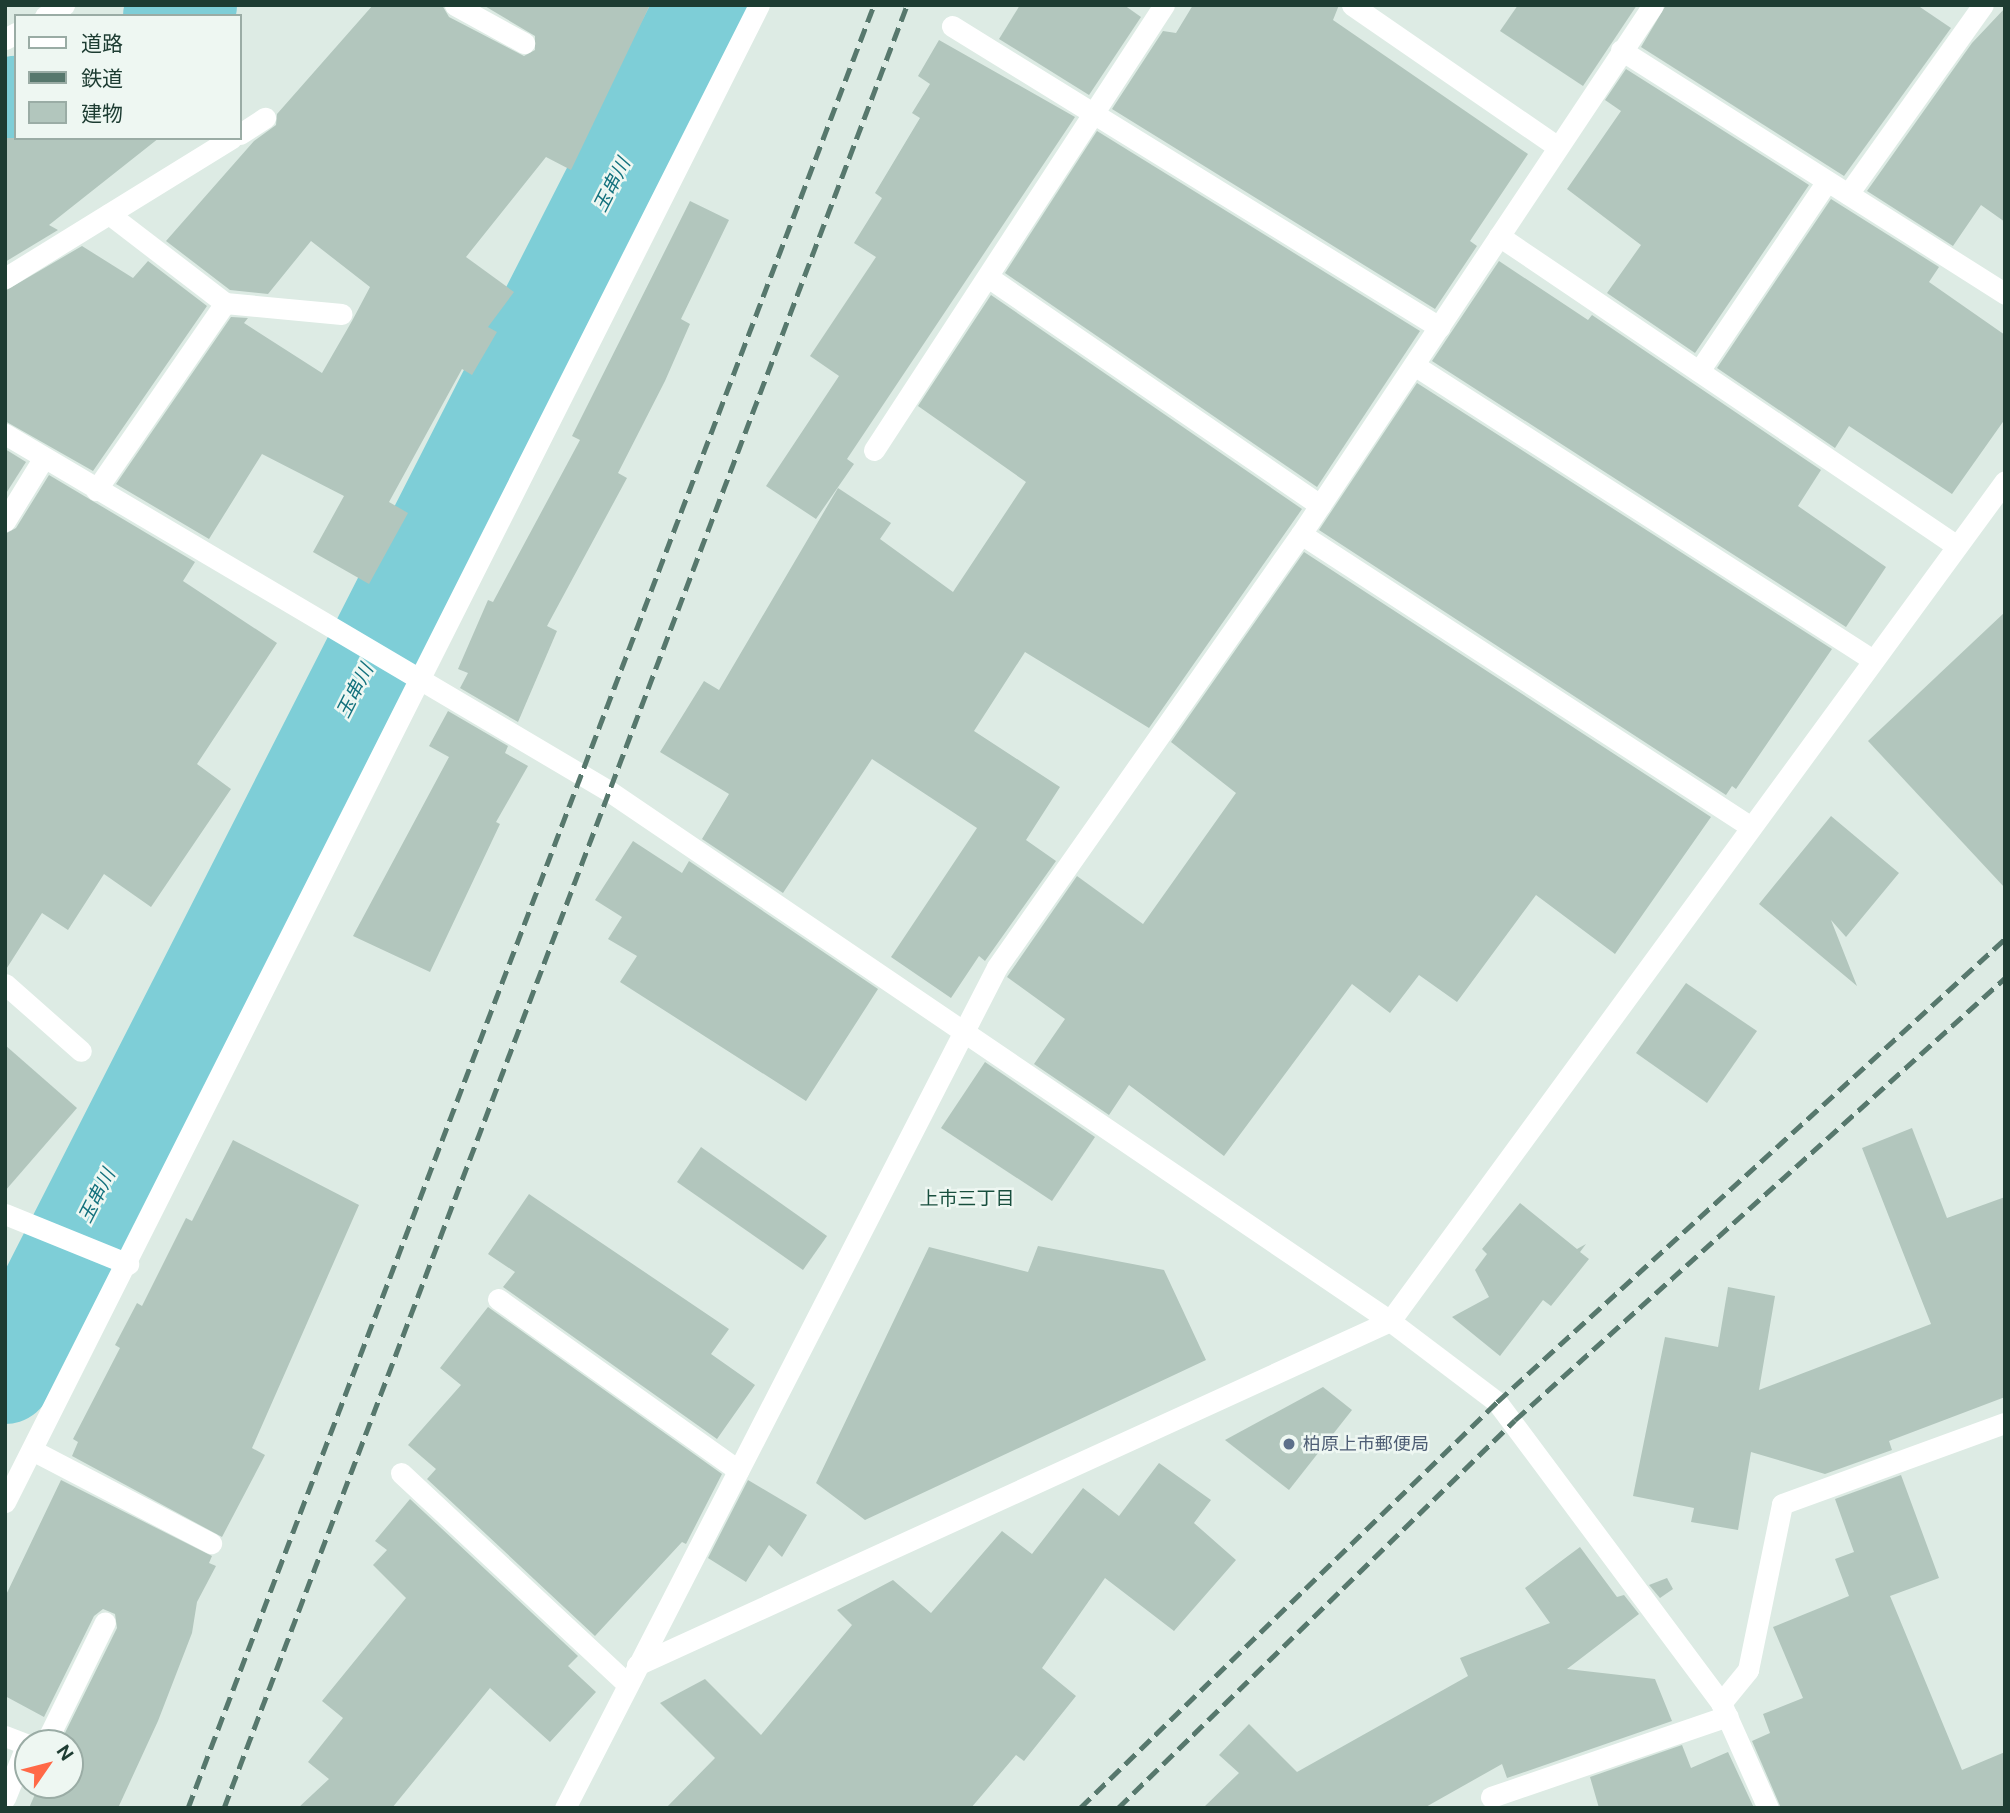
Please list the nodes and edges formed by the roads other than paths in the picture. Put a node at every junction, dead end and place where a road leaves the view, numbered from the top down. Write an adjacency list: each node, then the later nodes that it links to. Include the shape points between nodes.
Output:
1 (455, 5): 8 (street)
2 (759, 5): 37 (street)
3 (1164, 5): 10 (street)
4 (1352, 5): 14 (street)
5 (1653, 5): 9 (street)
6 (1983, 5): 16 (street)
7 (952, 26): 10 (street)
8 (524, 43)
9 (1621, 50): 14 (street); 15 (street)
10 (1096, 110): 19 (street); 24 (street)
11 (265, 118): 12 (street)
12 (242, 133)
13 (229, 140): 17 (street)
14 (1558, 147): 18 (street)
15 (1827, 181): 16 (street); 26 (street)
16 (1848, 194): 21 (street)
17 (109, 214): 20 (street); 22 (street)
18 (1499, 236): 24 (street); 26 (street)
19 (988, 276): 28 (street); 32 (street)
20 (5, 278)
21 (2005, 294)
22 (225, 303): 23 (street); 31 (street)
23 (341, 314)
24 (1439, 327): 25 (street)
25 (1414, 365): 32 (street); 36 (street)
26 (1699, 371): 35 (street)
27 (5, 434): 29 (street)
28 (874, 450)
29 (43, 459): 31 (street); 33 (street)
30 (2005, 481): 35 (street)
31 (96, 490): 37 (street)
32 (1320, 505): 34 (street)
33 (5, 521)
34 (1301, 534): 38 (street); 40 (street, via 997,967)
35 (1957, 546): 36 (street)
36 (1873, 660): 38 (street)
37 (411, 672): 40 (street, via 609,791); 43 (street)
38 (1751, 827): 45 (street)
39 (5, 984): 41 (street)
40 (965, 1034): 45 (street); 48 (street)
41 (81, 1051)
42 (5, 1214): 43 (street)
43 (128, 1264): 47 (street)
44 (498, 1299): 48 (street)
45 (1390, 1321): 53 (street); 55 (street, via 1515,1420)
46 (2005, 1423): 55 (street, via 1782,1504 1748,1670)
47 (32, 1450): 50 (street); 51 (street)
48 (738, 1469): 53 (street)
49 (401, 1473): 54 (street)
50 (5, 1502)
51 (211, 1543)
52 (105, 1622): 56 (street)
53 (637, 1665): 54 (street)
54 (627, 1684): 60 (street)
55 (1724, 1710): 58 (street); 61 (street)
56 (52, 1729)
57 (14, 1780): 59 (street)
58 (1491, 1797)
59 (5, 1798)
60 (565, 1808)
61 (1768, 1808)

